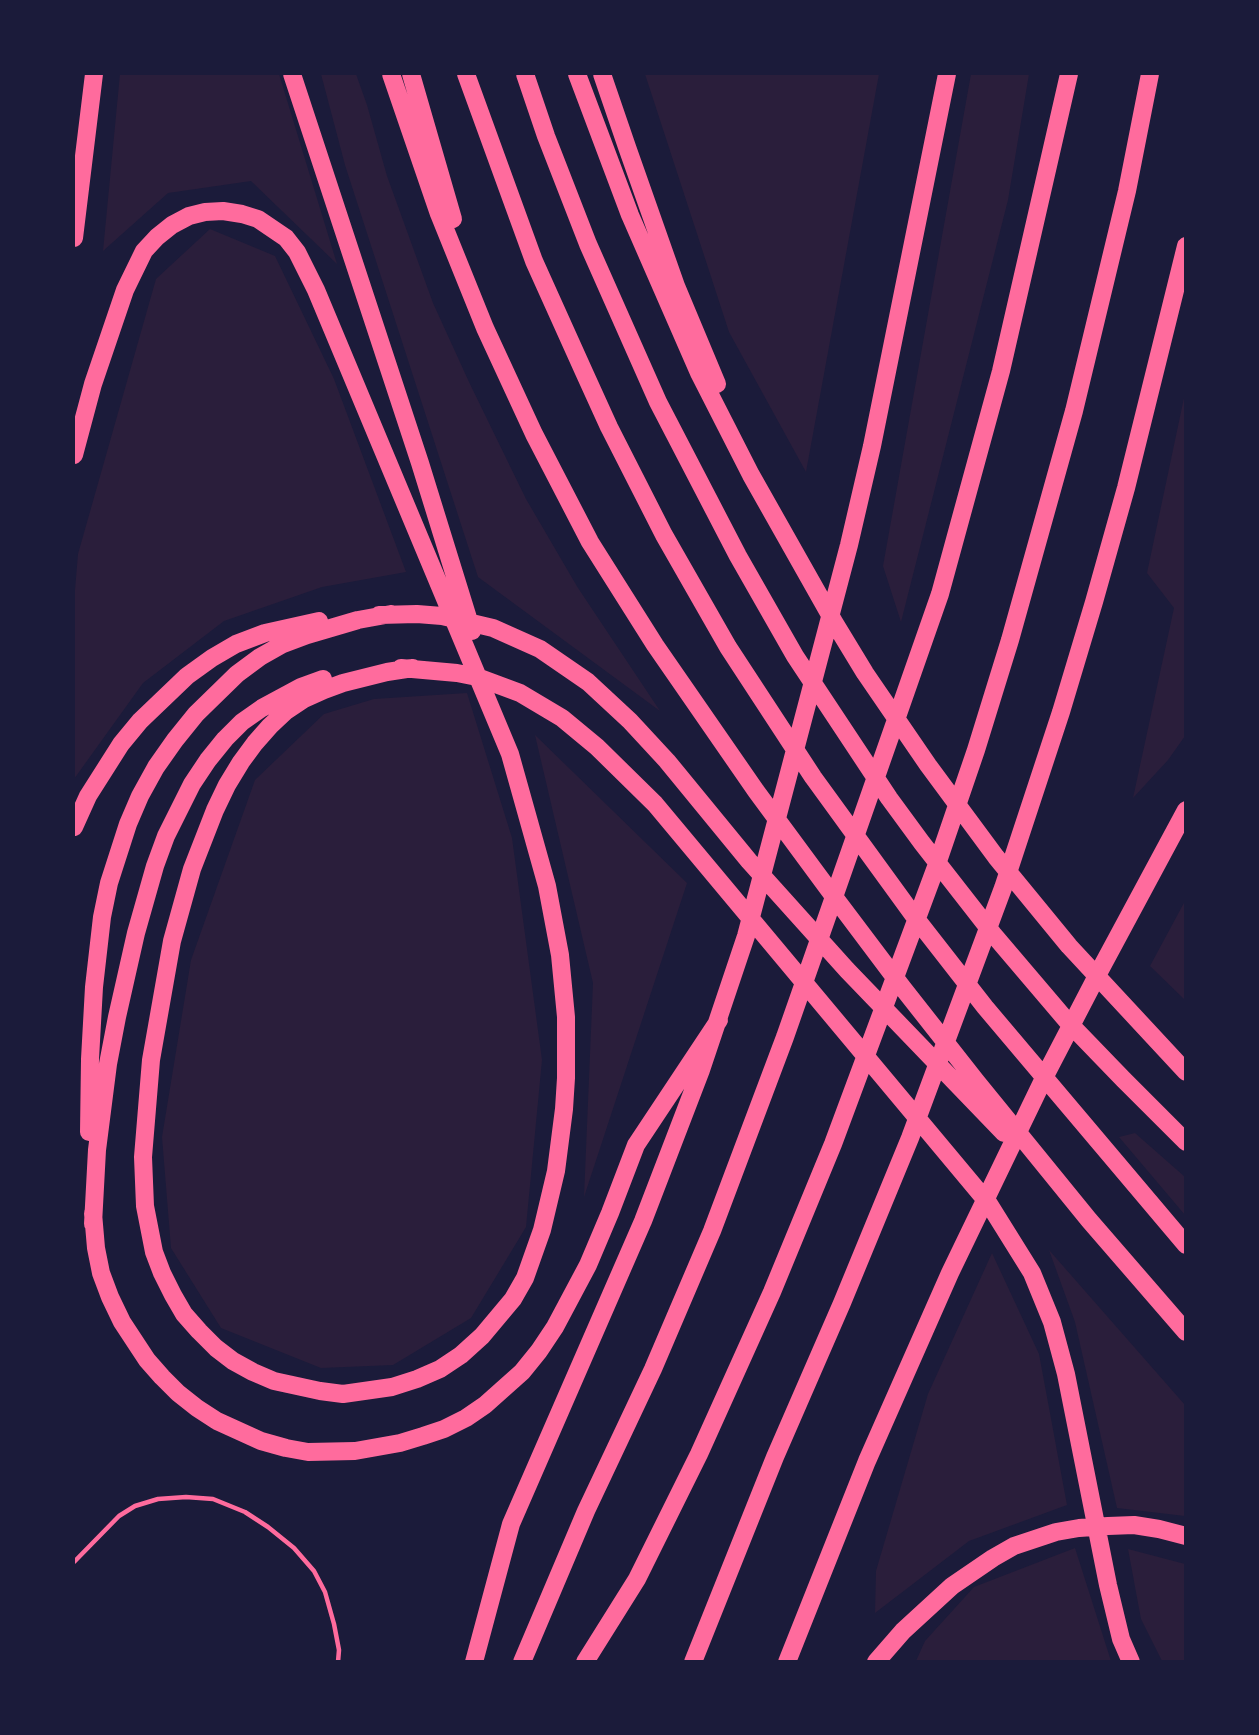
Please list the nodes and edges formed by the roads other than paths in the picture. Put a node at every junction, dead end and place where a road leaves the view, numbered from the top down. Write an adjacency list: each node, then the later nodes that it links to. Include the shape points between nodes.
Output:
1 (94, 74): 13 (highway)
2 (292, 74): 21 (highway, via 420,463)
3 (391, 74): 16 (highway, via 439,214)
4 (411, 74): 16 (highway)
5 (466, 74): 29 (highway, via 534,261 579,363 664,536 728,647 886,879 985,1007)
6 (525, 74): 26 (highway, via 567,190 663,412 747,574 795,656 922,843 986,925 1067,1021)
7 (577, 74): 18 (highway, via 608,162 661,289 699,373)
8 (603, 74): 18 (highway, via 676,286)
9 (947, 74): 24 (highway, via 849,545 746,936)
10 (1059, 74): 15 (highway)
11 (1069, 74): 15 (highway)
12 (1150, 74): 36 (highway, via 1127,190 1069,433 1010,640 936,867 833,1144 748,1345 637,1579)
13 (74, 238)
14 (1185, 246): 37 (highway, via 1132,466 1094,602 1003,888 910,1138)
15 (1027, 255): 35 (highway, via 1001,371 940,594 785,1037 685,1296)
16 (485, 328): 27 (highway, via 590,542 687,693 889,969)
17 (74, 455): 21 (highway, via 111,327 144,251 172,225 205,212 242,214 273,228 297,252 312,279)
18 (768, 505): 25 (highway, via 865,673 928,765 1032,902)
19 (391, 614): 23 (highway, via 352,616 265,633 212,658 164,696 127,737 88,796); 27 (highway, via 442,616 500,631 540,649 588,682 667,761 831,953); 28 (highway, via 307,635 260,657 196,714 156,767 140,796 109,883 98,951 89,1088)
20 (413, 668): 21 (highway, via 364,677 304,699 255,742 227,785 203,838 172,941 151,1060 143,1157 145,1206 154,1252 172,1295 199,1331 233,1361 274,1381 343,1394 392,1387 440,1369 461,1355 498,1319 517,1292 534,1255 561,1140 566,1017 547,886); 28 (highway, via 344,674 282,696 242,722 192,784 155,866 127,969 102,1109); 40 (highway, via 456,673 520,693 562,718 597,747 655,804 988,1204 1032,1273 1052,1322 1108,1585)
21 (510, 754)
22 (1185, 810): 38 (highway, via 1046,1074 951,1272 867,1461)
23 (74, 827)
24 (719, 1020): 28 (highway, via 636,1145 588,1265 539,1351 485,1405 423,1437 355,1451 308,1452 261,1441 217,1421 178,1393 147,1359 122,1322 101,1272); 34 (highway, via 643,1221 511,1524)
25 (1185, 1072)
26 (1185, 1142)
27 (1089, 1220): 30 (highway)
28 (93, 1224)
29 (1185, 1245)
30 (1185, 1332)
31 (1185, 1536): 39 (highway, via 1151,1528 1108,1526 1056,1532 1025,1542 952,1586)
32 (74, 1562): 33 (lane, via 119,1516 135,1506 158,1499 213,1499 268,1527 314,1571 334,1624)
33 (338, 1662)
34 (474, 1662)
35 (522, 1662)
36 (585, 1662)
37 (693, 1662)
38 (787, 1662)
39 (876, 1662)
40 (1131, 1662)

